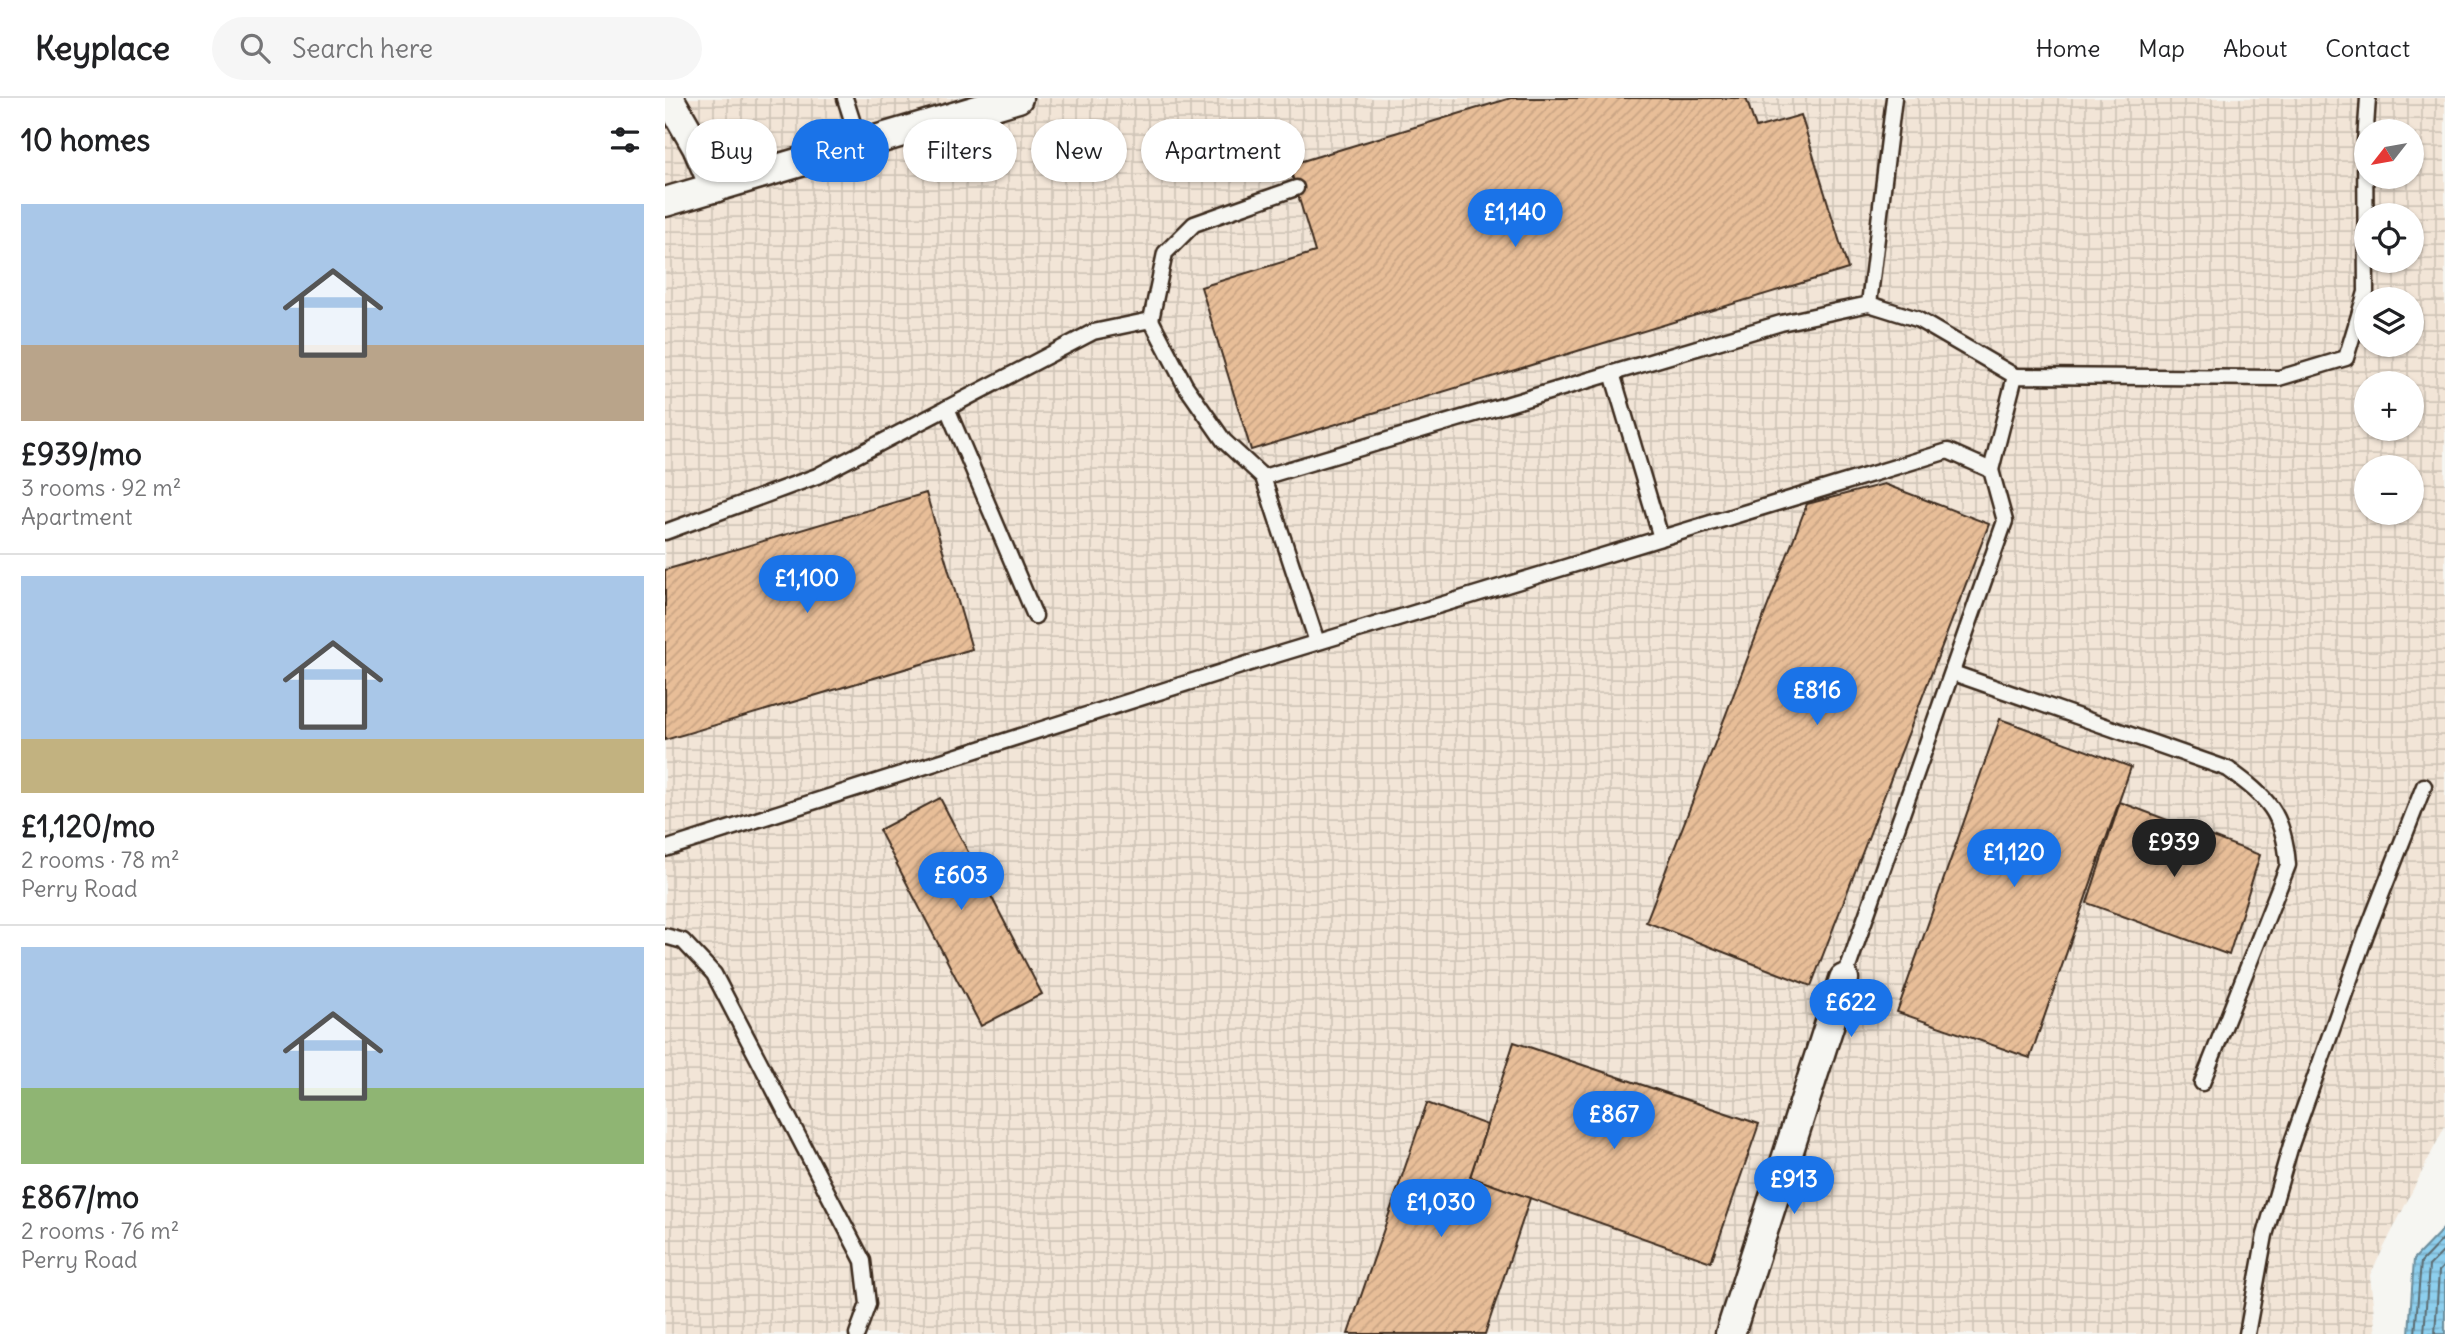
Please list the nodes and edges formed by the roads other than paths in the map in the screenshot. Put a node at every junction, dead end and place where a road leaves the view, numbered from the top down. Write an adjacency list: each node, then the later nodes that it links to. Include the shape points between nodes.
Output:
1 (669, 98): 9 (street)
2 (845, 98): 6 (lane)
3 (1018, 98): 7 (street)
4 (1894, 98): 12 (lane)
5 (2368, 98): 15 (lane, via 2366,292 2346,358 2279,378)
6 (852, 119)
7 (889, 136)
8 (791, 165): 9 (street)
9 (715, 188): 11 (street)
10 (1296, 188): 13 (lane, via 1194,224 1165,253)
11 (665, 202)
12 (1869, 303): 14 (lane, via 1780,323); 15 (lane, via 1917,319)
13 (1151, 320): 16 (lane, via 1093,332); 18 (lane, via 1185,385 1224,441)
14 (1612, 373): 18 (lane); 20 (lane)
15 (2015, 376): 17 (lane)
16 (947, 408): 19 (lane, via 817,476); 21 (lane)
17 (1991, 470): 20 (lane, via 1948,451); 23 (lane, via 2005,521)
18 (1263, 477): 22 (lane)
19 (665, 532)
20 (1661, 538): 22 (lane)
21 (1035, 616)
22 (1317, 642): 25 (lane)
23 (1953, 673): 27 (lane); 28 (lane, via 2228,769 2259,792 2281,822 2288,865)
24 (2424, 786): 31 (lane, via 2291,1144 2265,1235)
25 (665, 849)
26 (665, 936): 29 (lane, via 683,941 714,974 863,1261 869,1304)
27 (1844, 979): 30 (street)
28 (2202, 1083)
29 (857, 1334)
30 (1730, 1334)
31 (2247, 1334)

